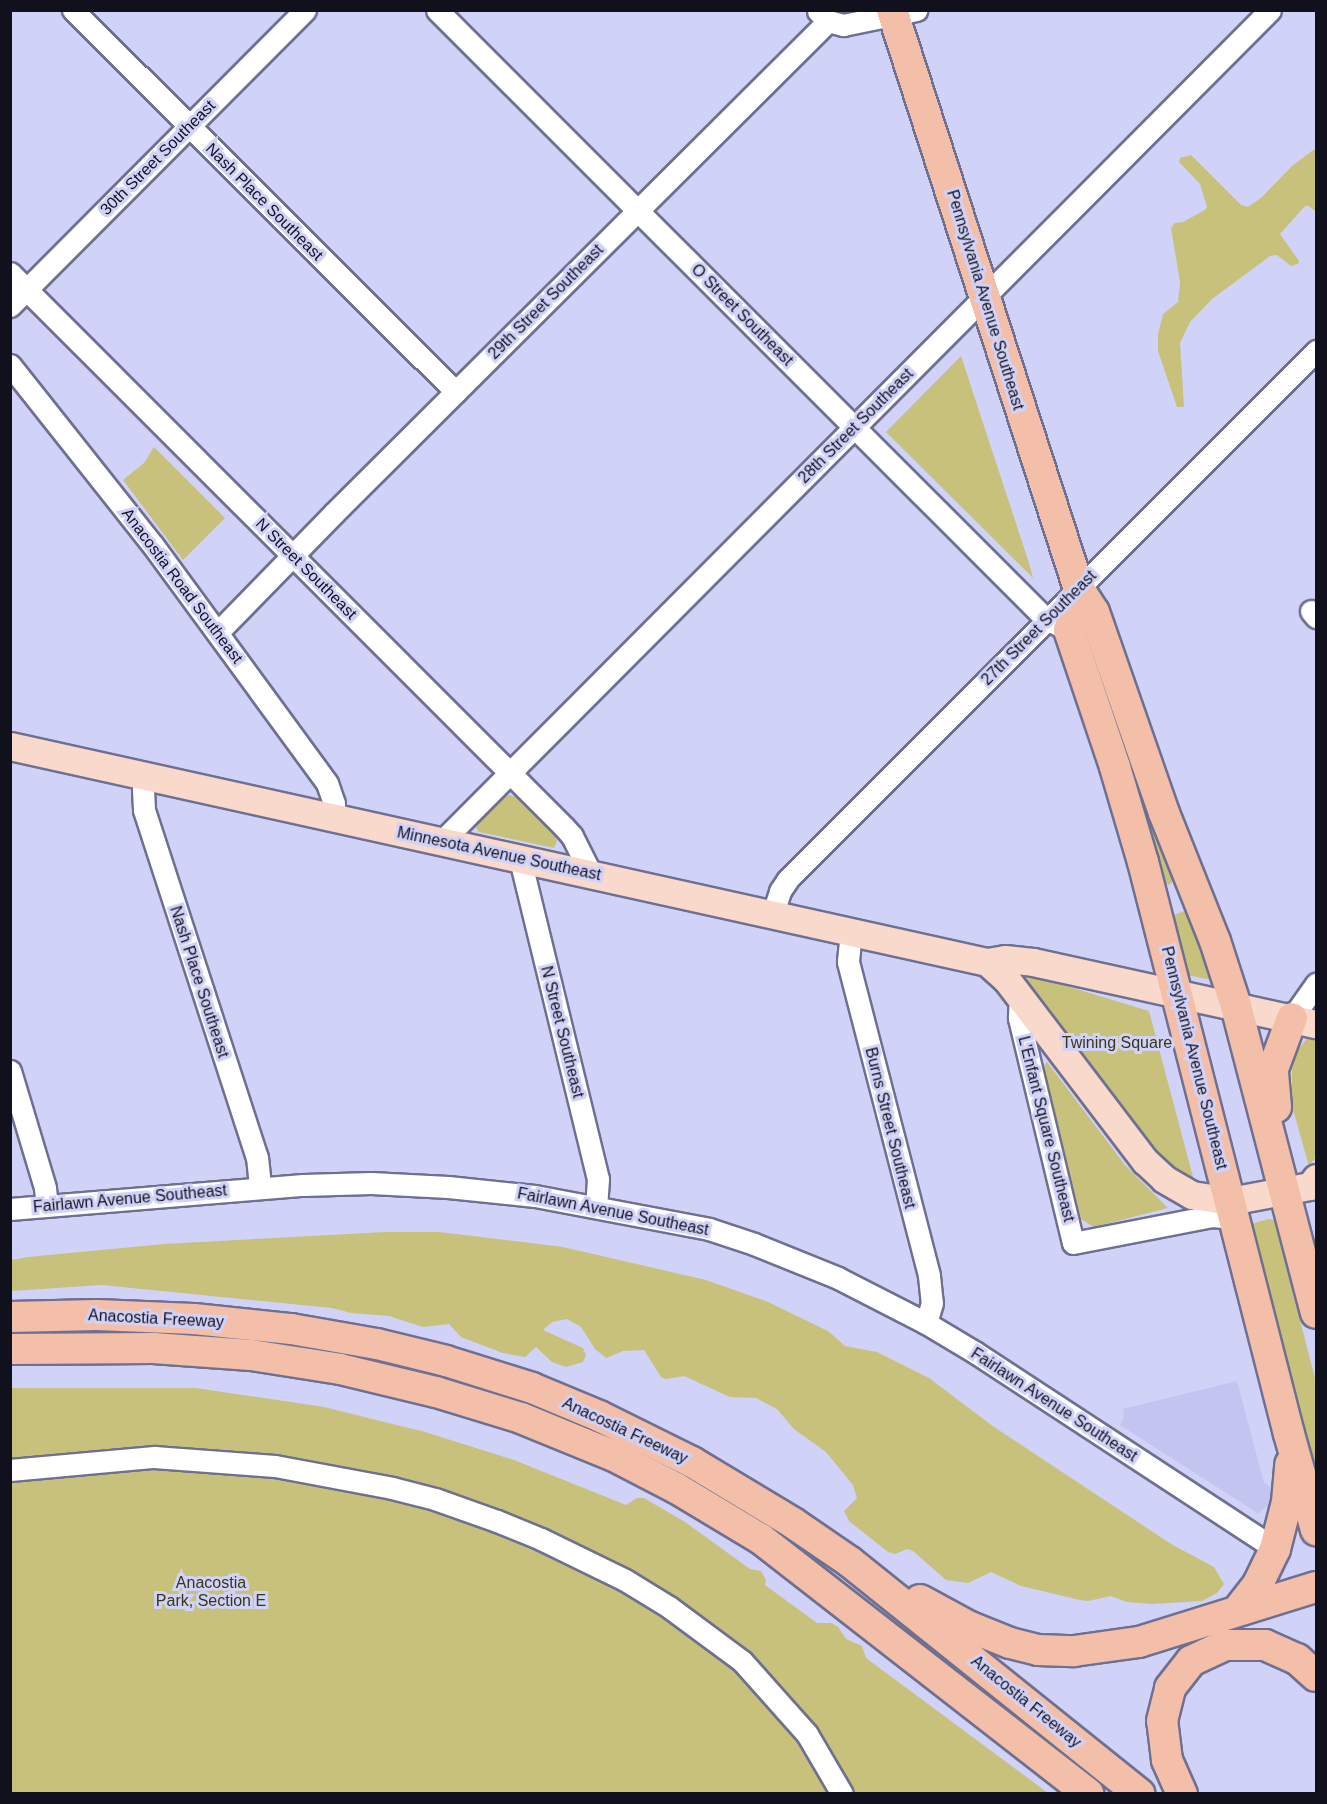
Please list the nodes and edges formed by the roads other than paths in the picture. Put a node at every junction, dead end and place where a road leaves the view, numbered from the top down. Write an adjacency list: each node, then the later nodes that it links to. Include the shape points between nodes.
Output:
1 (73, 10): 7 (street, Nash Place Southeast)
2 (305, 10): 7 (street, 30th Street Southeast)
3 (437, 10): 8 (street, O Street Southeast)
4 (1270, 10): 11 (street, 28th Street Southeast)
5 (901, 12): 6 (street, 29th Street Southeast, via 843,25); 11 (highway, Pennsylvania Avenue Southeast)
6 (823, 16): 8 (street, 29th Street Southeast)
7 (190, 127): 10 (street, 30th Street Southeast); 15 (street, Nash Place Southeast)
8 (638, 210): 15 (street, 29th Street Southeast); 16 (street, O Street Southeast)
9 (10, 273): 10 (street, N Street Southeast)
10 (27, 289): 12 (street, 30th Street Southeast); 17 (street, N Street Southeast)
11 (983, 299): 16 (street, 28th Street Southeast); 18 (highway, Pennsylvania Avenue Southeast)
12 (10, 306)
13 (1317, 351): 18 (street, 27th Street Southeast)
14 (10, 364): 20 (street, Anacostia Road Southeast)
15 (456, 392): 17 (street, 29th Street Southeast)
16 (854, 428): 19 (street, O Street Southeast); 22 (street, 28th Street Southeast)
17 (292, 555): 20 (street, 29th Street Southeast); 22 (street, N Street Southeast)
18 (1078, 589): 19 (highway); 34 (highway, Pennsylvania Avenue Southeast, via 1094,612)
19 (1057, 625): 28 (street, 27th Street Southeast, via 788,879); 32 (highway, Pennsylvania Avenue Southeast, via 1115,767)
20 (218, 632): 24 (street, Anacostia Road Southeast, via 327,783)
21 (10, 746): 23 (main road, Minnesota Avenue Southeast)
22 (509, 772): 25 (street, 28th Street Southeast); 27 (street, N Street Southeast, via 572,836)
23 (146, 776): 24 (main road, Minnesota Avenue Southeast); 38 (street, Nash Place Southeast, via 144,810 256,1157)
24 (334, 818): 25 (main road, Minnesota Avenue Southeast)
25 (442, 841): 26 (main road, Minnesota Avenue Southeast)
26 (520, 859): 27 (main road, Minnesota Avenue Southeast); 41 (street, N Street Southeast, via 598,1179)
27 (591, 874): 28 (main road, Minnesota Avenue Southeast)
28 (772, 914): 29 (main road, Minnesota Avenue Southeast)
29 (851, 932): 30 (main road, Minnesota Avenue Southeast); 46 (street, Burns Street Southeast, via 848,962 929,1276 932,1303)
30 (987, 962): 32 (main road, Minnesota Avenue Southeast, via 1033,962); 33 (main road)
31 (1317, 984): 35 (street)
32 (1178, 993): 34 (main road, Minnesota Avenue Southeast); 43 (highway, Pennsylvania Avenue Southeast)
33 (1020, 996): 43 (main road, via 1155,1171 1192,1195); 43 (street, L'Enfant Square Southeast, via 1019,1018 1073,1242)
34 (1236, 1006): 35 (main road, Minnesota Avenue Southeast); 39 (highway, Pennsylvania Avenue Southeast)
35 (1304, 1021): 39 (highway, via 1273,1069)
36 (10, 1071): 40 (street, via 45,1188)
37 (1317, 1178): 39 (main road, via 1310,1186)
38 (260, 1188): 40 (street, Fairlawn Avenue Southeast); 41 (street, Fairlawn Avenue Southeast, via 419,1185 506,1192)
39 (1282, 1191): 43 (main road); 44 (highway, Pennsylvania Avenue Southeast)
40 (46, 1206): 42 (street, Fairlawn Avenue Southeast)
41 (596, 1206): 46 (street, Fairlawn Avenue Southeast, via 699,1227 754,1244 838,1278)
42 (10, 1209)
43 (1232, 1210): 48 (highway, Pennsylvania Avenue Southeast)
44 (1317, 1312)
45 (10, 1317): 52 (highway, Anacostia Freeway, via 194,1319 291,1329 446,1361 532,1388 664,1446 774,1511)
46 (926, 1323): 51 (street, Fairlawn Avenue Southeast)
47 (10, 1349): 57 (highway, Anacostia Freeway, via 153,1348 250,1355 340,1369 521,1418 614,1456 761,1539)
48 (1289, 1434): 50 (highway, Pennsylvania Avenue Southeast); 51 (highway, via 1287,1502)
49 (10, 1470): 56 (street, via 154,1457 276,1466 392,1488 497,1521 625,1580 742,1661 807,1734)
50 (1317, 1530)
51 (1275, 1549): 54 (highway, via 1258,1584)
52 (850, 1562): 54 (highway, via 983,1633 1038,1650 1074,1652 1120,1646); 58 (highway, Anacostia Freeway)
53 (1317, 1587): 54 (highway)
54 (1238, 1610)
55 (1317, 1676): 59 (highway, via 1297,1659 1264,1645 1226,1645 1191,1661 1170,1688 1162,1721 1167,1760)
56 (842, 1794)
57 (1088, 1794)
58 (1140, 1794)
59 (1182, 1794)

